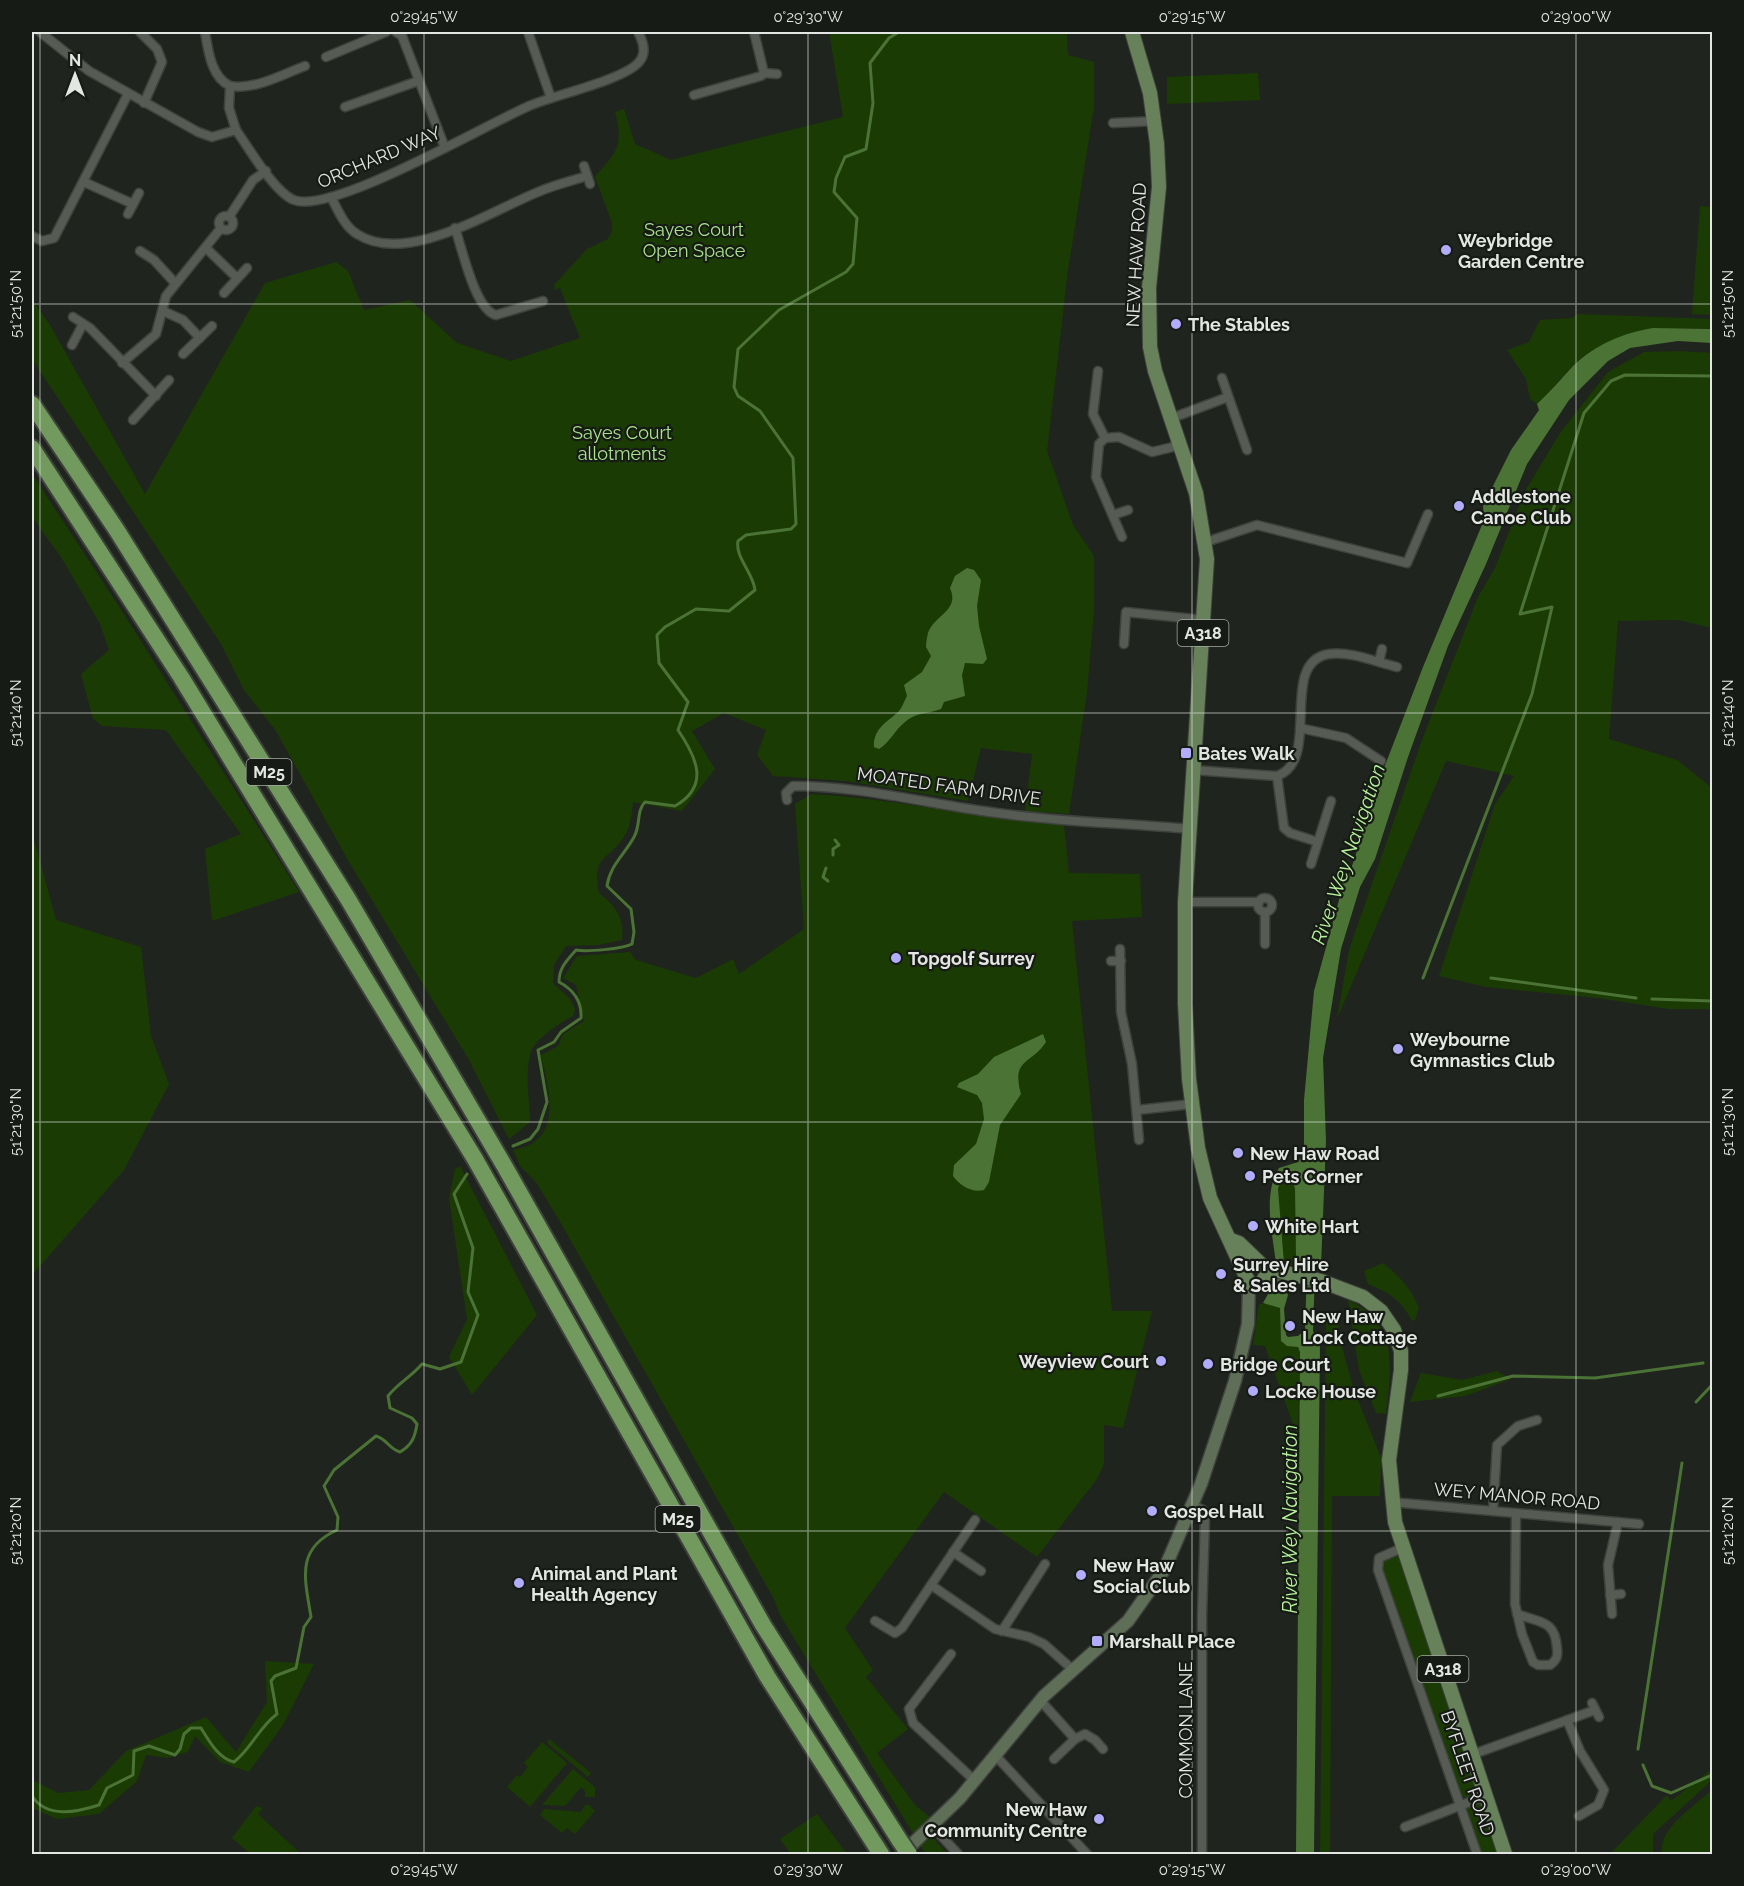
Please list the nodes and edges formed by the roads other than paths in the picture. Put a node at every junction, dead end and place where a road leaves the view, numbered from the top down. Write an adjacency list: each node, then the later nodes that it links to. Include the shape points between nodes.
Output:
1 (40, 32): 16 (street, via 89,71)
2 (140, 32): 19 (street, via 157,49 162,62)
3 (205, 32): 15 (street, via 213,67 223,83)
4 (386, 32): 10 (street)
5 (396, 32): 14 (street, via 402,36)
6 (528, 32): 18 (street)
7 (638, 32): 18 (street, ORCHARD WAY, via 643,54 634,66)
8 (754, 32): 12 (street)
9 (1132, 32): 21 (main road, NEW HAW ROAD / A318, via 1147,78)
10 (326, 57)
11 (305, 66): 15 (street, via 255,85)
12 (764, 73): 13 (street); 17 (street)
13 (777, 74)
14 (418, 81): 20 (street); 24 (street)
15 (230, 86): 23 (street, via 229,108)
16 (128, 94): 19 (street); 27 (street)
17 (694, 95)
18 (551, 98): 24 (street, ORCHARD WAY)
19 (144, 103): 23 (street, via 212,138)
20 (345, 107)
21 (1155, 121): 22 (street); 55 (main road, NEW HAW ROAD / A318, via 1159,187 1148,322 1152,359)
22 (1113, 123)
23 (236, 130): 26 (street, ORCHARD WAY)
24 (445, 148): 29 (street, ORCHARD WAY)
25 (584, 166): 32 (street, via 588,180 538,192 496,214)
26 (266, 171): 29 (street, ORCHARD WAY, via 296,201); 34 (street, via 253,180 229,217 232,226 227,230 221,228)
27 (84, 182): 30 (street); 33 (street, via 54,238 42,241)
28 (139, 193): 30 (street)
29 (332, 196): 32 (street, via 346,224 356,234 389,246 416,242)
30 (133, 204): 31 (street)
31 (128, 214)
32 (455, 228): 40 (street, via 486,311 496,315)
33 (32, 236)
34 (206, 248): 37 (street); 38 (street)
35 (140, 251): 38 (street)
36 (247, 268): 37 (street)
37 (237, 278): 39 (street)
38 (175, 283): 41 (street, via 166,296)
39 (224, 292)
40 (543, 301)
41 (163, 311): 45 (street, via 183,320); 48 (street, via 156,334)
42 (73, 317): 43 (street)
43 (83, 324): 46 (street); 48 (street)
44 (212, 326): 45 (street)
45 (200, 338): 47 (street)
46 (72, 345)
47 (183, 354)
48 (122, 363): 52 (street)
49 (1098, 371): 57 (street, via 1093,414)
50 (1222, 378): 53 (street)
51 (169, 380): 52 (street)
52 (156, 396): 56 (street)
53 (1228, 397): 55 (street); 60 (street)
54 (32, 404): 122 (highway, M25, via 116,529 348,899 506,1167 763,1625)
55 (1172, 418): 58 (main road, NEW HAW ROAD / A318)
56 (133, 420)
57 (1105, 438): 58 (street, via 1119,437 1152,452); 63 (street, via 1097,447 1095,471)
58 (1181, 445): 65 (main road, NEW HAW ROAD / A318)
59 (32, 448): 123 (highway, M25, via 181,677 486,1178 767,1676)
60 (1247, 450)
61 (1128, 510): 63 (street)
62 (1428, 514): 65 (street, via 1407,563 1257,525)
63 (1113, 515): 64 (street)
64 (1122, 537)
65 (1206, 542): 66 (main road, NEW HAW ROAD / A318)
66 (1204, 620): 67 (street, via 1126,612); 73 (main road, NEW HAW ROAD / A318)
67 (1124, 644)
68 (1382, 649): 69 (street)
69 (1379, 662): 70 (street); 71 (street, via 1341,654 1314,661 1304,678)
70 (1397, 667)
71 (1300, 728): 72 (street, via 1346,738); 74 (street, via 1292,765)
72 (1381, 761)
73 (1193, 770): 74 (street); 77 (main road, NEW HAW ROAD / A318)
74 (1277, 776): 78 (street, via 1284,828)
75 (787, 800): 77 (street, MOATED FARM DRIVE, via 786,793 793,786 827,786 1000,814)
76 (1331, 801): 78 (street)
77 (1189, 829): 80 (main road, NEW HAW ROAD / A318)
78 (1318, 842): 79 (street)
79 (1311, 864)
80 (1185, 902): 81 (street, via 1259,902 1265,912); 83 (main road, NEW HAW ROAD / A318, via 1185,1004)
81 (1265, 944)
82 (1120, 949): 84 (street, via 1116,961 1121,1012)
83 (1192, 1104): 84 (street); 86 (main road, NEW HAW ROAD / A318, via 1217,1218)
84 (1137, 1110): 85 (street)
85 (1139, 1140)
86 (1260, 1275): 88 (main road, BYFLEET ROAD / A318, via 1288,1275 1349,1290 1373,1304 1387,1319 1398,1341 1401,1371 1389,1460); 89 (main road, via 1235,1381)
87 (1537, 1420): 90 (street, via 1518,1426 1497,1444)
88 (1391, 1502): 90 (street, WEY MANOR ROAD); 95 (main road, BYFLEET ROAD / A318)
89 (1192, 1505): 107 (main road, via 1164,1570 1132,1616); 126 (street, COMMON LANE, via 1203,1510 1205,1518)
90 (1493, 1511): 91 (street, WEY MANOR ROAD)
91 (1516, 1513): 93 (street, WEY MANOR ROAD); 102 (street)
92 (975, 1520): 96 (street)
93 (1618, 1522): 94 (street, WEY MANOR ROAD); 101 (street, via 1608,1565)
94 (1639, 1524)
95 (1402, 1548): 114 (main road, BYFLEET ROAD / A318); 118 (street, BYFLEET ROAD, via 1379,1558 1378,1570)
96 (953, 1552): 98 (street); 99 (street)
97 (1045, 1564): 105 (street)
98 (981, 1571)
99 (931, 1585): 104 (street, via 895,1633); 105 (street)
100 (1621, 1594): 101 (street)
101 (1610, 1595): 103 (street)
102 (1517, 1614): 102 (street, via 1533,1662 1550,1665 1558,1655 1556,1633 1551,1627)
103 (1611, 1614)
104 (875, 1620)
105 (1002, 1631): 107 (street, via 1044,1644)
106 (951, 1654): 116 (street, via 909,1709 913,1724)
107 (1072, 1669): 108 (main road)
108 (1040, 1700): 111 (street); 113 (main road)
109 (1595, 1710): 110 (street)
110 (1567, 1720): 114 (street); 119 (street, via 1604,1790 1598,1805)
111 (1075, 1739): 112 (street, via 1088,1735); 115 (street)
112 (1102, 1749)
113 (995, 1755): 116 (main road); 125 (street)
114 (1471, 1755): 117 (main road, BYFLEET ROAD / A318)
115 (1054, 1759)
116 (974, 1780): 120 (main road)
117 (1485, 1796): 118 (street); 128 (main road, BYFLEET ROAD / A318)
118 (1461, 1806): 121 (street); 127 (street, BYFLEET ROAD)
119 (1579, 1817)
120 (933, 1827): 122 (main road); 124 (street)
121 (1405, 1827)
122 (903, 1850)
123 (881, 1854)
124 (958, 1854)
125 (1087, 1854)
126 (1202, 1854)
127 (1477, 1854)
128 (1505, 1854)

